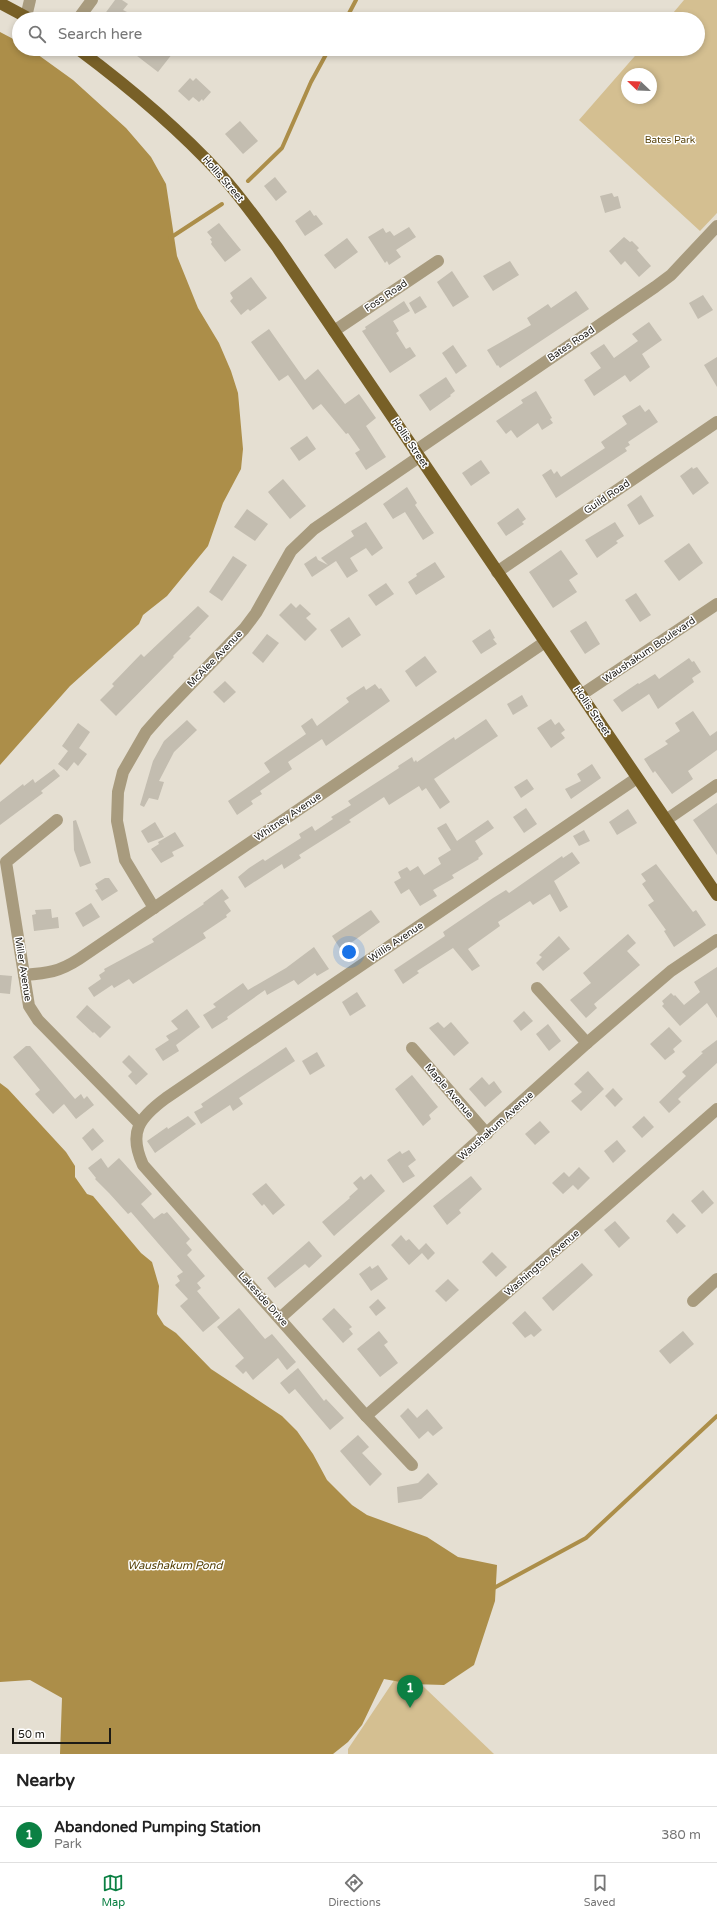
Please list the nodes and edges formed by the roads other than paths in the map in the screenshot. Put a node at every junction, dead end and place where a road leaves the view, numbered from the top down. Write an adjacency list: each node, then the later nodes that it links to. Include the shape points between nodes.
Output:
1 (30, 0): 5 (street)
2 (92, 0): 6 (street)
3 (0, 4): 4 (main road)
4 (16, 12)
5 (29, 12)
6 (83, 12)
7 (87, 56): 10 (main road, Hollis Street, via 178,130 222,176 277,247)
8 (717, 226): 12 (street, Bates Road, via 671,275)
9 (438, 261): 10 (street, Foss Road)
10 (334, 331): 12 (main road, Hollis Street)
11 (717, 422): 13 (street, Guild Road)
12 (417, 454): 13 (main road, Hollis Street); 22 (street, McAlee Avenue, via 314,529 291,551 256,613 244,629 161,715 134,752 123,772 118,792 117,820 125,860)
13 (497, 572): 15 (main road, Hollis Street)
14 (717, 604): 16 (street, Waushakum Boulevard)
15 (545, 642): 16 (main road, Hollis Street); 22 (street, Whitney Avenue)
16 (581, 695): 17 (main road, Hollis Street)
17 (637, 778): 20 (main road, Hollis Street); 29 (street, Willis Avenue, via 166,1098)
18 (717, 786): 20 (street)
19 (57, 820): 24 (street, Miller Avenue, via 6,862)
20 (666, 820): 21 (main road, Hollis Street)
21 (717, 895)
22 (154, 908): 24 (street, Whitney Avenue, via 63,969)
23 (717, 940): 26 (street, Waushakum Avenue, via 671,971)
24 (24, 975): 29 (street, Miller Avenue, via 29,1006 38,1020)
25 (537, 988): 26 (street)
26 (588, 1043): 30 (street, Waushakum Avenue)
27 (412, 1048): 30 (street, Maple Avenue)
28 (717, 1110): 34 (street, Washington Avenue)
29 (139, 1123): 33 (street, Lakeside Drive, via 135,1138 136,1151 143,1165)
30 (487, 1134): 33 (street, Waushakum Avenue)
31 (717, 1279): 32 (street)
32 (693, 1301)
33 (280, 1318): 34 (street, Lakeside Drive)
34 (366, 1416): 35 (street, Lakeside Drive)
35 (412, 1465)

